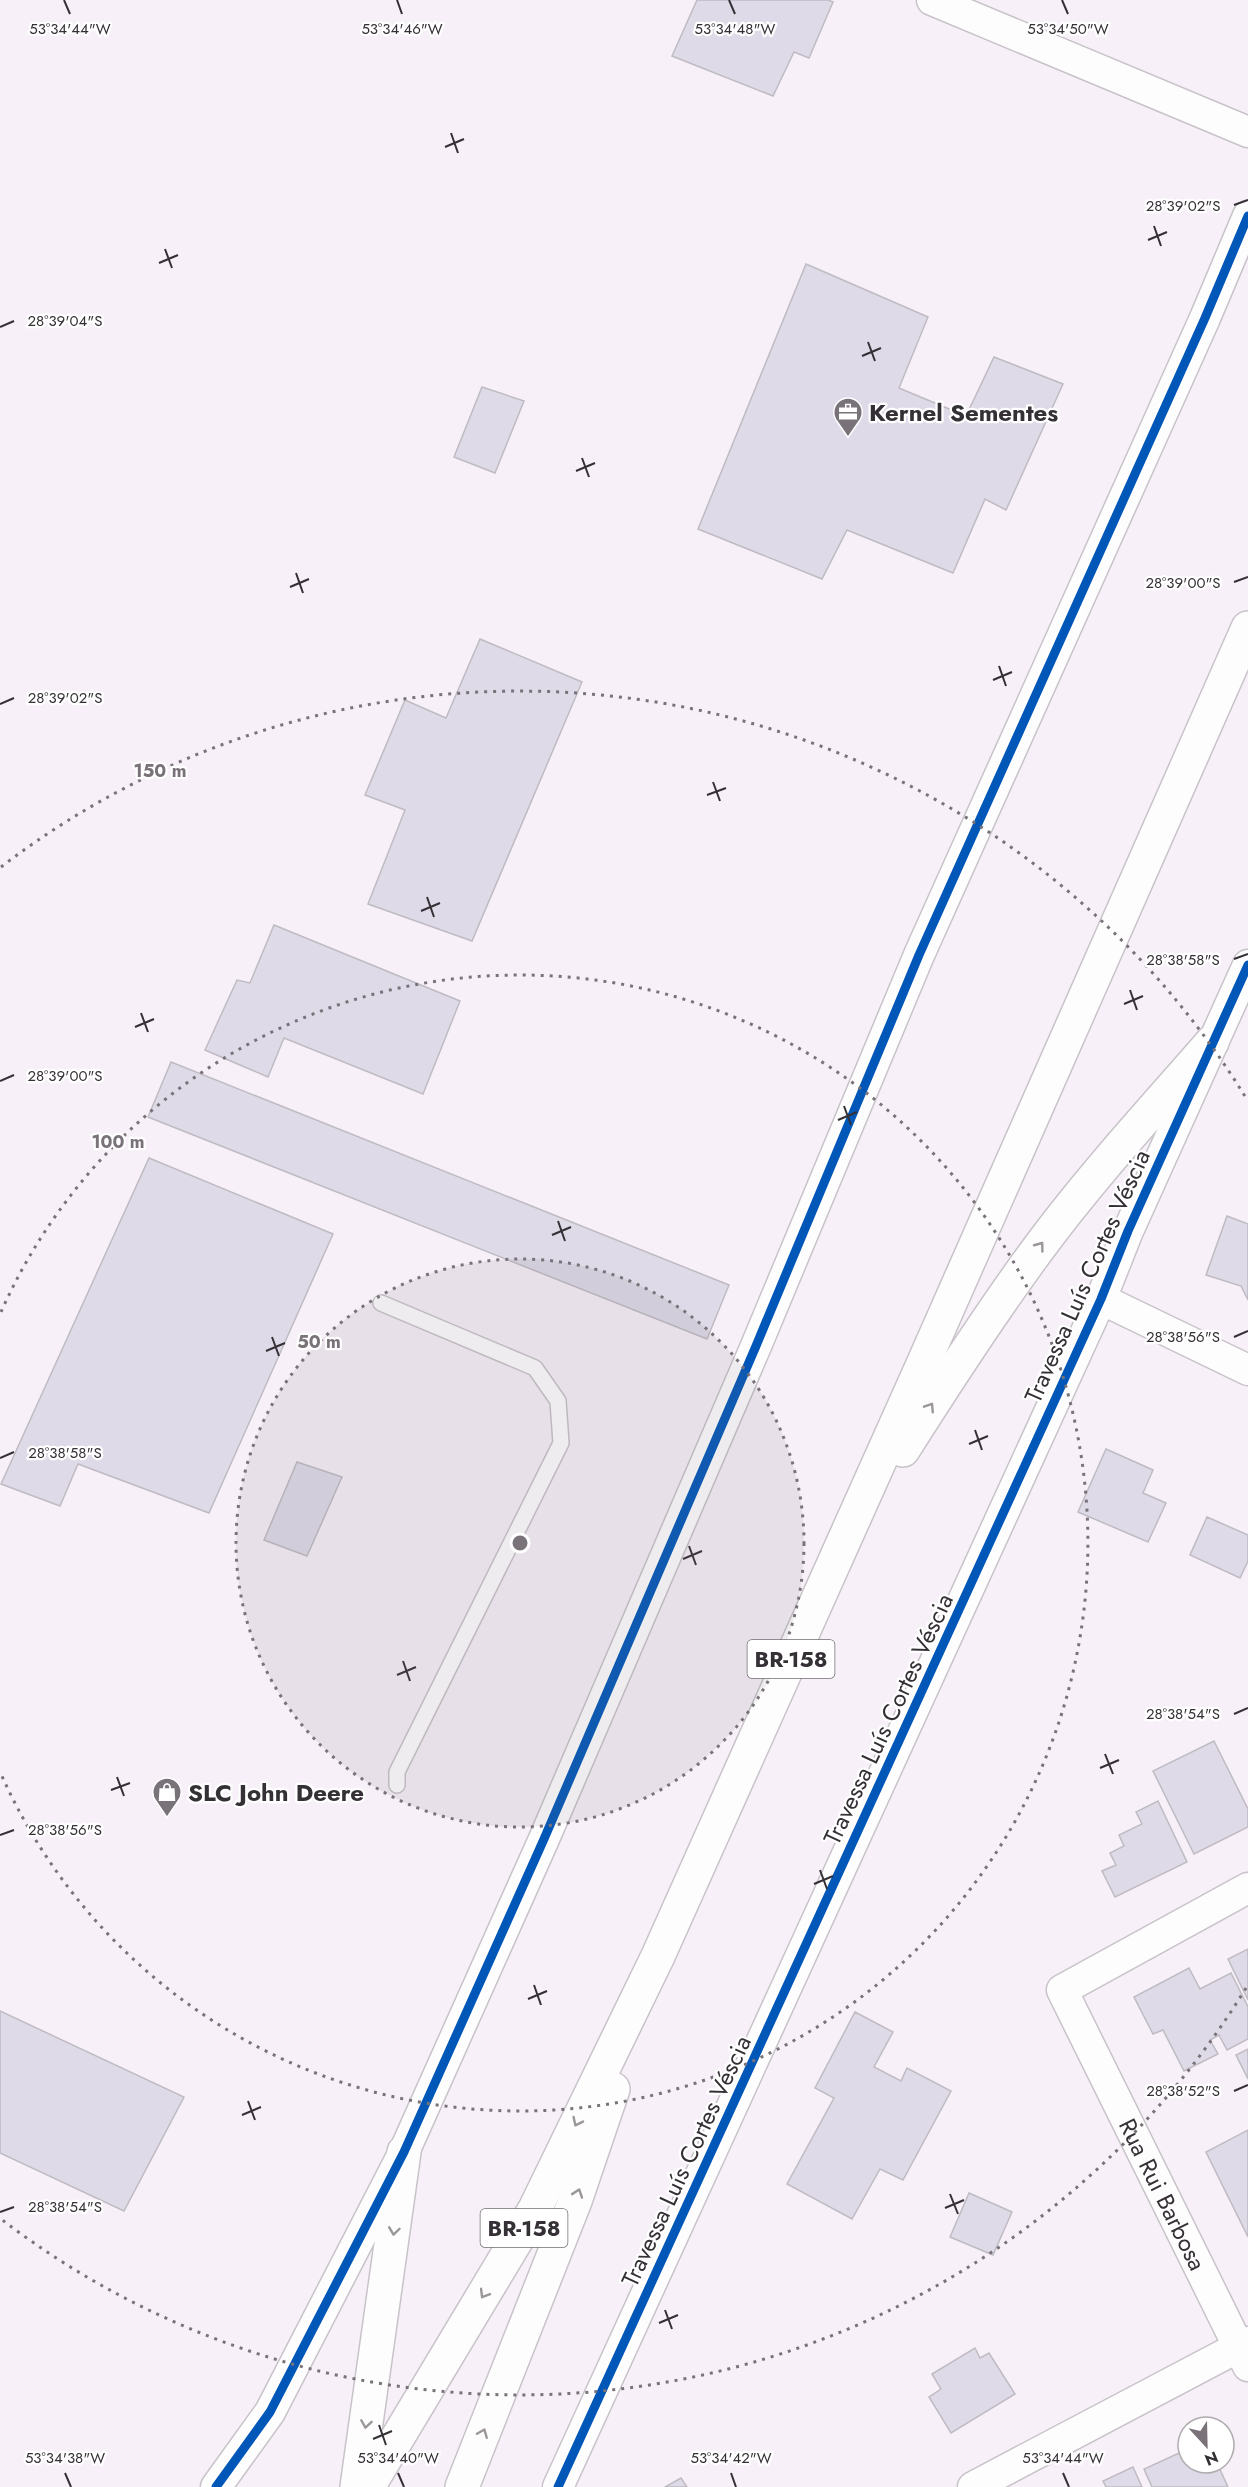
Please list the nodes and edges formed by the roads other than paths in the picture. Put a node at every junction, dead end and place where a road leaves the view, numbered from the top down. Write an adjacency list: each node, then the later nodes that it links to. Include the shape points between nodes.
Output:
1 (932, 0): 2 (street)
2 (1248, 132)
3 (1248, 216): 14 (street, via 920,955 562,1795)
4 (1248, 628): 10 (highway, BR-158)
5 (1248, 965): 6 (street, Travessa Luís Cortes Véscia)
6 (1212, 1042): 7 (street, Travessa Luís Cortes Véscia); 10 (highway, one-way to 6, via 961,1359 1038,1248)
7 (1101, 1299): 9 (street); 20 (street, Travessa Luís Cortes Véscia)
8 (381, 1303): 11 (lane, via 536,1368 558,1401 561,1443 397,1772)
9 (1248, 1370)
10 (842, 1545): 13 (highway, BR-158)
11 (397, 1785)
12 (1248, 1888): 15 (street, Rua Rui Barbosa, via 1062,1990)
13 (658, 1956): 18 (highway, BR-158, one-way to 18, via 535,2209); 19 (highway, BR-158, one-way to 13, via 575,2201)
14 (404, 2152): 16 (street, via 270,2412); 17 (highway, one-way to 17)
15 (1245, 2352): 21 (street)
16 (216, 2487)
17 (357, 2487)
18 (368, 2487)
19 (462, 2487)
20 (558, 2487)
21 (974, 2487)

